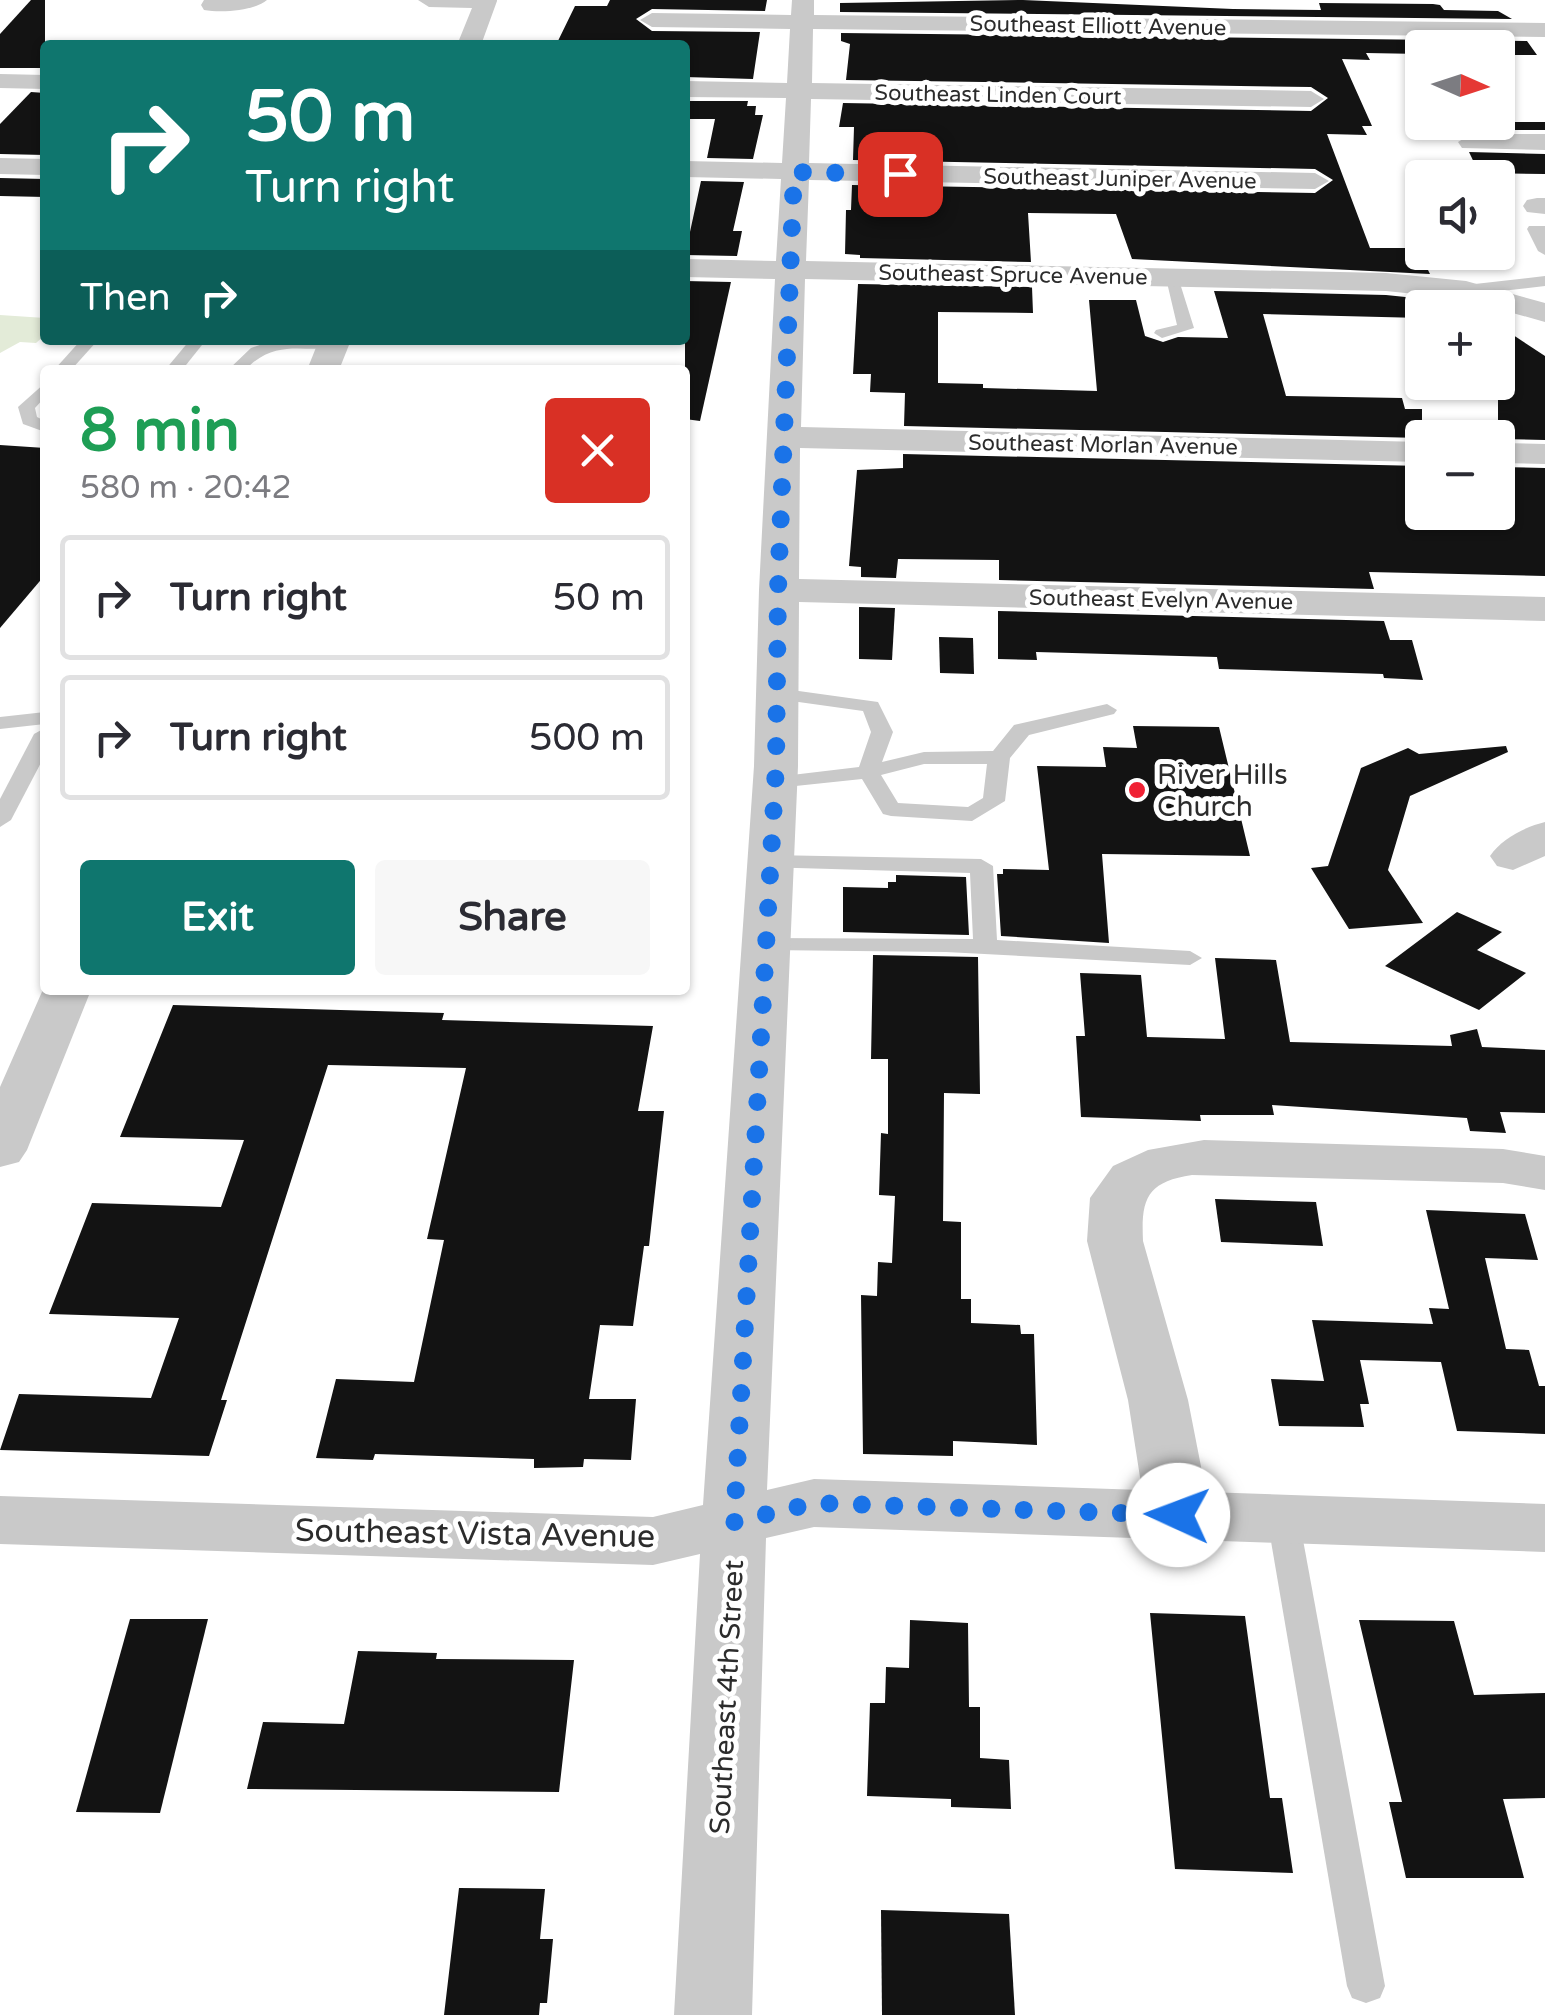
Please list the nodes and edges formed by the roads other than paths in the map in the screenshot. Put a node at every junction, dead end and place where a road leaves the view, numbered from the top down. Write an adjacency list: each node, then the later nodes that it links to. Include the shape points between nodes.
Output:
1 (256, 0): 5 (street)
2 (429, 0): 3 (street)
3 (486, 0): 10 (street)
4 (1378, 0): 8 (street)
5 (212, 5)
6 (802, 11): 7 (street, Southeast Elliott Avenue); 8 (street, Southeast Elliott Avenue); 14 (street, Southeast 4th Street)
7 (652, 20)
8 (1396, 28): 9 (street, Southeast Elliott Avenue)
9 (1545, 30)
10 (472, 40)
11 (0, 81): 12 (street)
12 (40, 82)
13 (690, 90): 14 (street, Southeast Linden Court)
14 (798, 91): 15 (street, Southeast Linden Court); 21 (street, Southeast 4th Street)
15 (1312, 99)
16 (1471, 142): 17 (street)
17 (1545, 142)
18 (0, 166): 19 (street)
19 (40, 167)
20 (690, 169): 21 (street, Southeast Juniper Avenue)
21 (794, 172): 22 (street, Southeast Juniper Avenue); 26 (street, Southeast 4th Street)
22 (1315, 181)
23 (1542, 214): 24 (lane, via 1534,230)
24 (1545, 252)
25 (690, 268): 26 (street, Southeast Spruce Avenue)
26 (790, 270): 27 (street, Southeast Spruce Avenue); 40 (street, Southeast 4th Street)
27 (1170, 277): 28 (street, Southeast Spruce Avenue, via 1342,280); 29 (lane, via 1186,328)
28 (1538, 295)
29 (1162, 334)
30 (85, 345): 35 (lane)
31 (194, 345): 36 (lane)
32 (267, 345): 37 (lane)
33 (293, 345): 34 (lane)
34 (331, 351)
35 (67, 365)
36 (177, 365)
37 (241, 365)
38 (40, 393): 39 (lane, via 26,408 28,420)
39 (40, 425)
40 (783, 437): 41 (street, Southeast Morlan Avenue); 44 (street, Southeast 4th Street)
41 (1405, 452)
42 (1515, 453): 43 (street)
43 (1545, 454)
44 (778, 590): 45 (street, Southeast Evelyn Avenue); 46 (street, Southeast 4th Street)
45 (1545, 609)
46 (776, 694): 52 (lane, via 871,706 882,732); 53 (street, Southeast 4th Street)
47 (1107, 710): 51 (lane, via 1022,730)
48 (40, 719): 49 (lane)
49 (0, 723)
50 (40, 744): 54 (lane)
51 (999, 756): 52 (lane, via 924,758); 52 (lane, via 994,801 972,814 891,810)
52 (868, 772): 53 (lane)
53 (775, 784): 55 (street, Southeast 4th Street)
54 (0, 820)
55 (770, 862): 56 (street, Southeast 4th Street); 57 (lane, via 981,866)
56 (766, 943): 57 (lane); 65 (street, Southeast 4th Street)
57 (985, 948): 58 (lane)
58 (1190, 958)
59 (64, 995): 60 (street)
60 (0, 1150)
61 (1545, 1173): 62 (street, via 1504,1166 1204,1157 1172,1160 1134,1178 1118,1194 1112,1217 1116,1248 1158,1398)
62 (1178, 1515): 63 (street, Southeast Vista Avenue); 65 (street, Southeast Vista Avenue, via 814,1503)
63 (1283, 1518): 66 (street, Southeast Vista Avenue); 67 (lane)
64 (0, 1520): 65 (street, Southeast Vista Avenue, via 654,1541)
65 (734, 1522): 68 (street, Southeast 4th Street)
66 (1545, 1528)
67 (1366, 1986)
68 (712, 2015)

